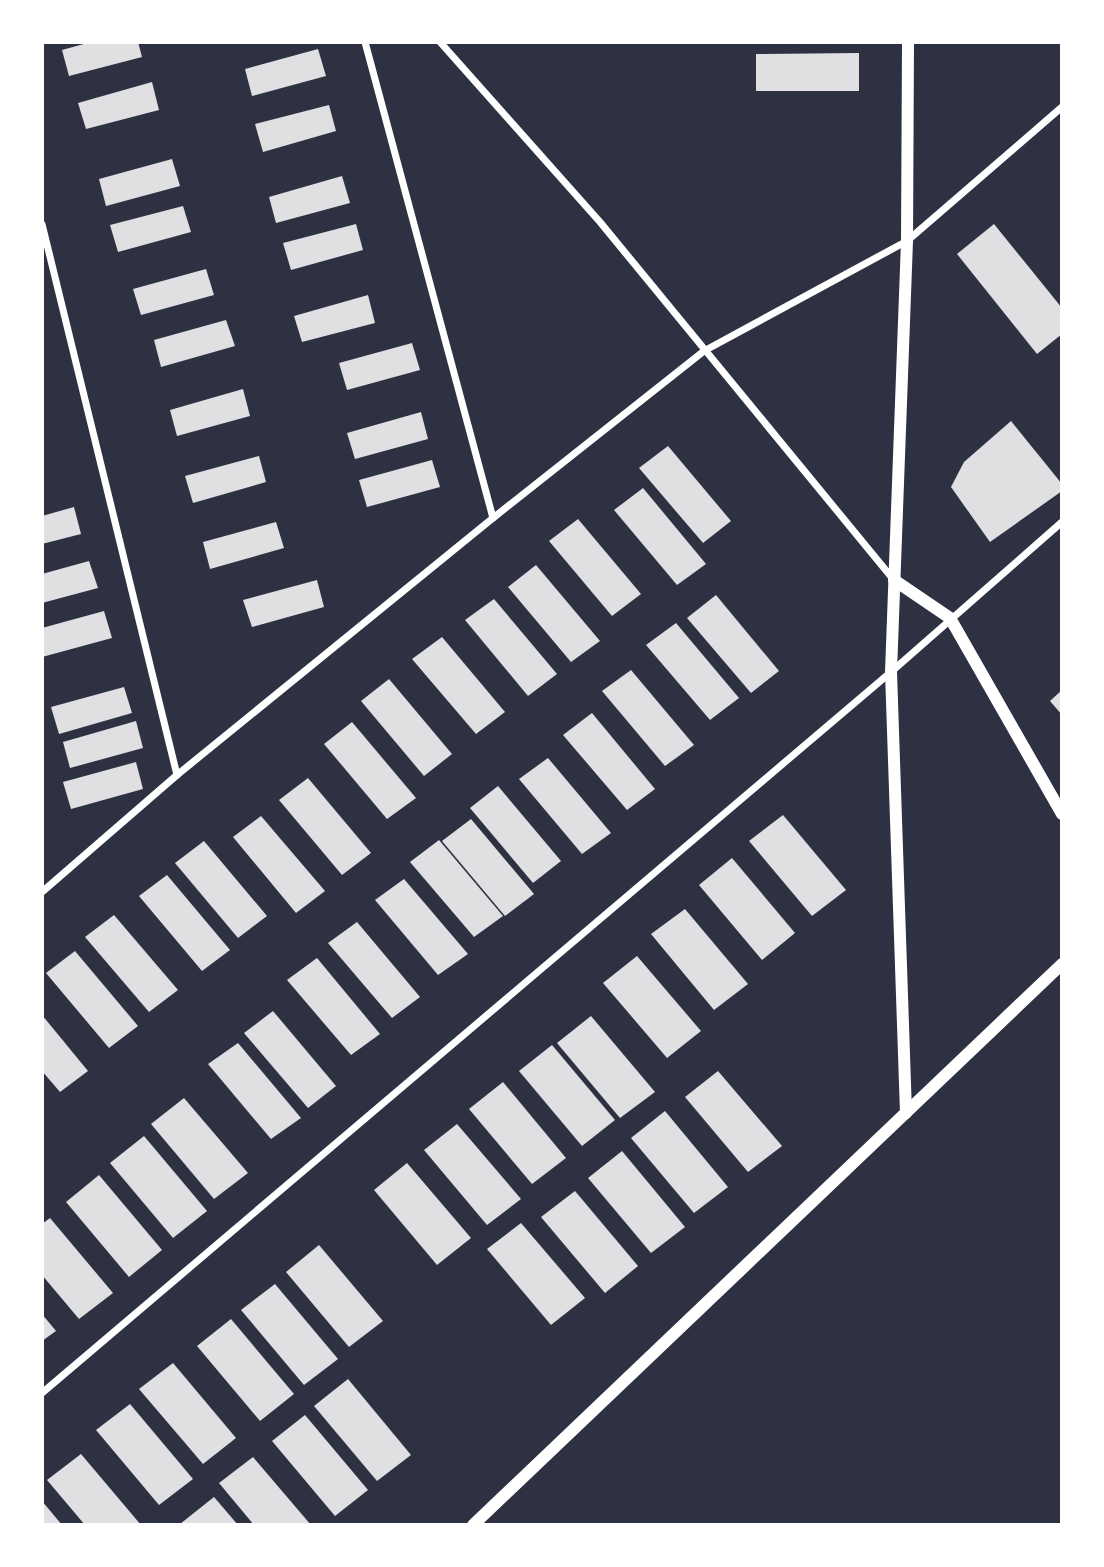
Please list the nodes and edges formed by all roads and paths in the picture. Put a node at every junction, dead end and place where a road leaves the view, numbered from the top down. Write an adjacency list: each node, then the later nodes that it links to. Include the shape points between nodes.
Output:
1 (365, 42): 8 (street)
2 (440, 42): 7 (street, via 600,222)
3 (908, 42): 6 (street)
4 (1062, 107): 6 (street)
5 (42, 224): 13 (street)
6 (907, 241): 7 (street); 10 (street)
7 (704, 351): 8 (street); 10 (street)
8 (493, 518): 13 (street)
9 (1062, 522): 11 (street)
10 (894, 580): 11 (street); 12 (street)
11 (950, 618): 12 (street); 14 (street)
12 (891, 672): 17 (street); 18 (street)
13 (177, 775): 15 (street)
14 (1062, 814)
15 (42, 892)
16 (1062, 964): 17 (street)
17 (906, 1113): 19 (street)
18 (42, 1393)
19 (473, 1525)

